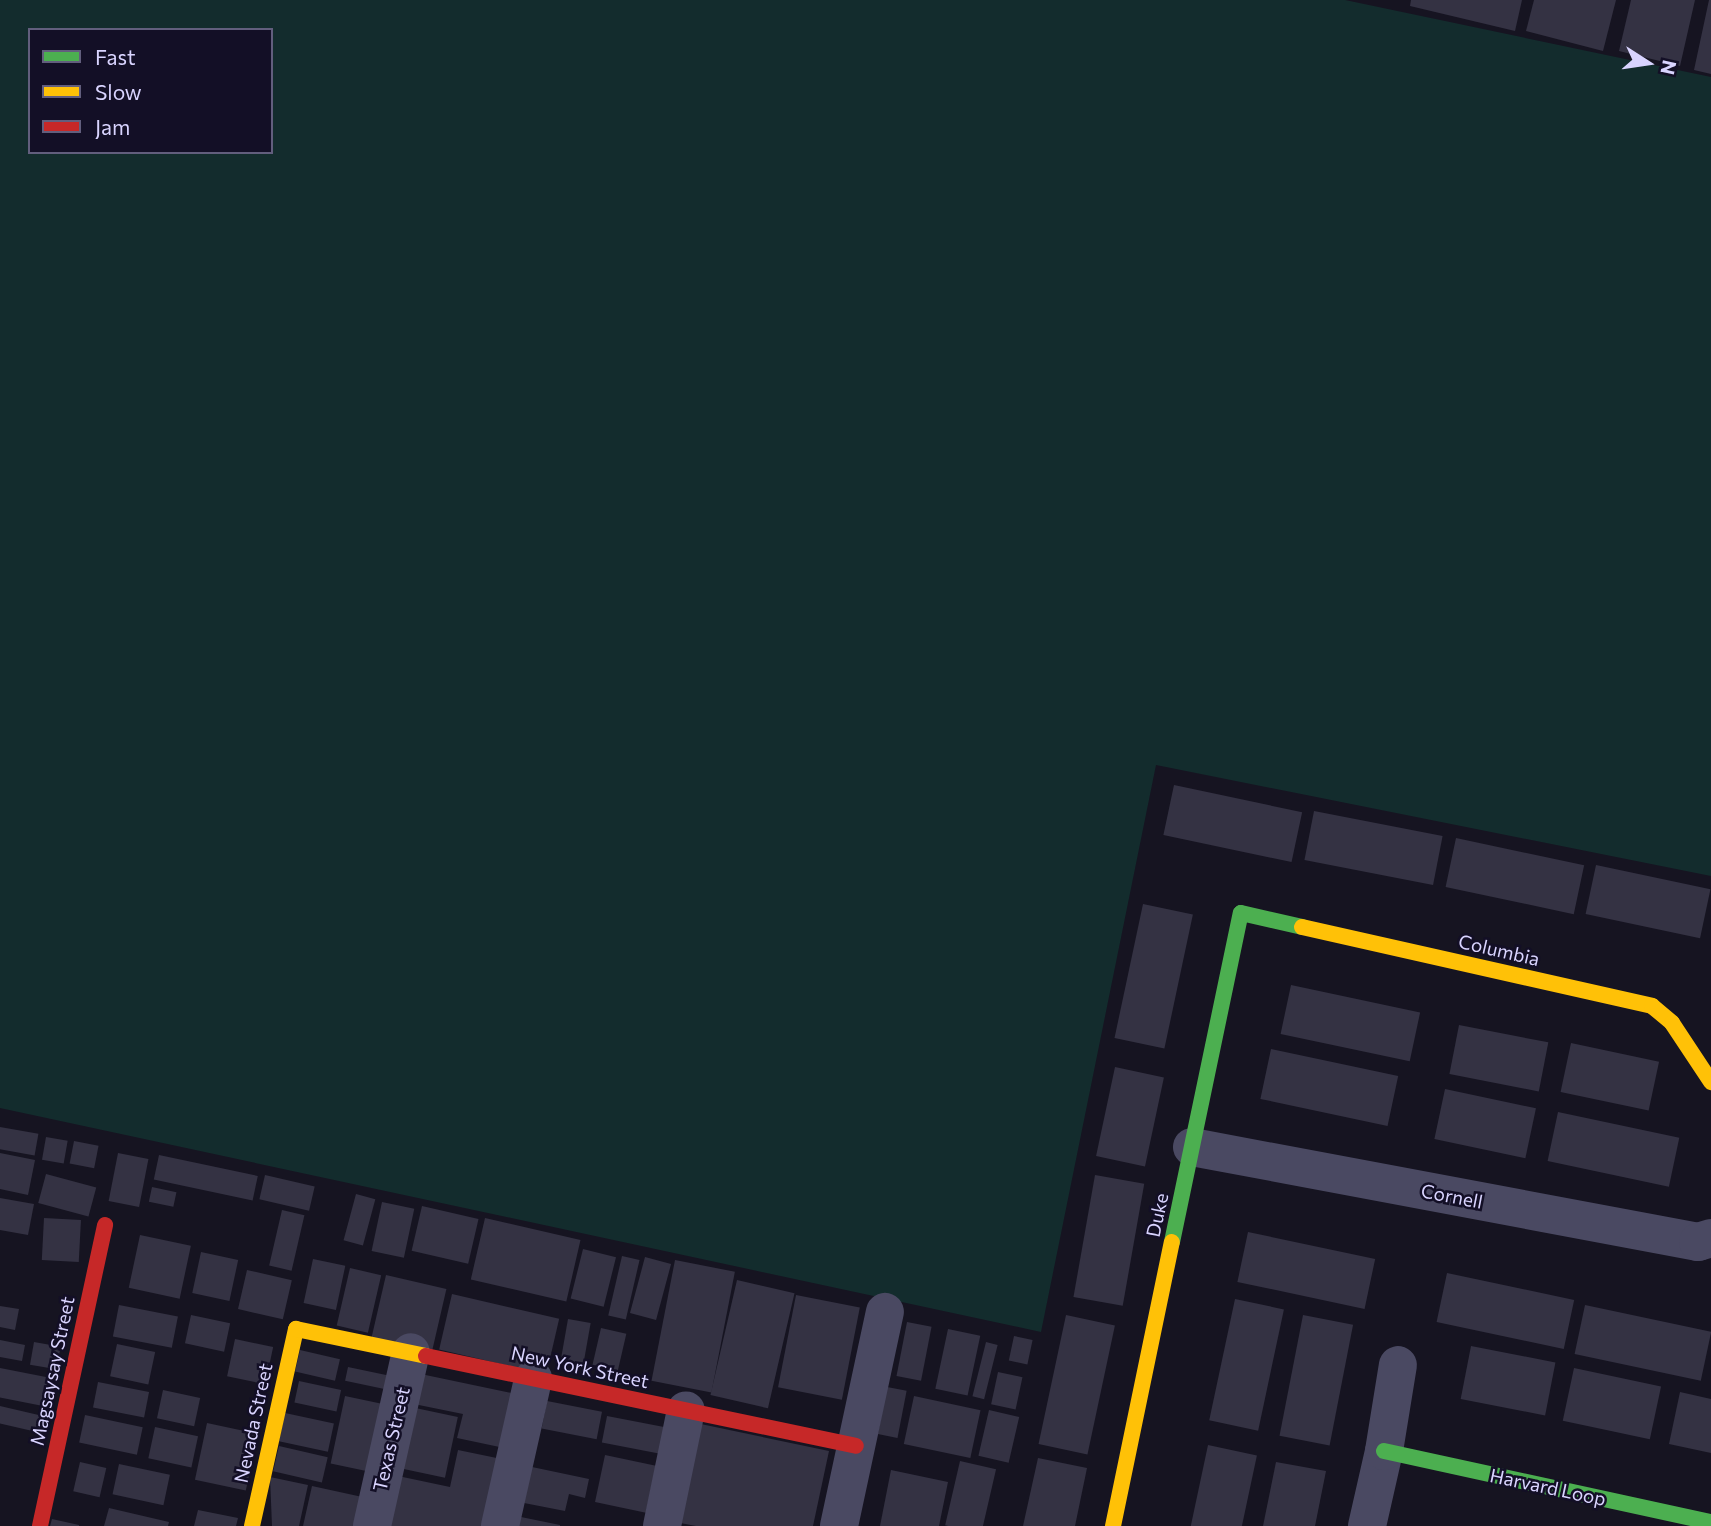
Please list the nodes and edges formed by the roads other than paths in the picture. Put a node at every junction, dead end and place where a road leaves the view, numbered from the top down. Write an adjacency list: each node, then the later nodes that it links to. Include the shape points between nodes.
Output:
1 (1241, 913): 2 (street, Columbia, via 1652,1006 1672,1023); 3 (street, Duke)
2 (1711, 1082)
3 (1192, 1147): 5 (street, Cornell, via 1698,1242); 21 (street, Duke)
4 (105, 1225): 15 (street, Magsaysay Street)
5 (1711, 1238)
6 (885, 1312): 12 (street)
7 (296, 1329): 8 (street, New York Street); 16 (street, Nevada Street)
8 (411, 1352): 10 (street, New York Street); 17 (street, Texas Street)
9 (1398, 1365): 13 (street)
10 (533, 1378): 11 (street, New York Street); 18 (street)
11 (685, 1410): 12 (street, New York Street); 19 (street)
12 (856, 1446): 20 (street)
13 (1384, 1451): 14 (street, Harvard Loop); 22 (street)
14 (1711, 1522)
15 (40, 1526)
16 (252, 1526)
17 (372, 1526)
18 (500, 1526)
19 (662, 1526)
20 (839, 1526)
21 (1113, 1526)
22 (1367, 1526)

